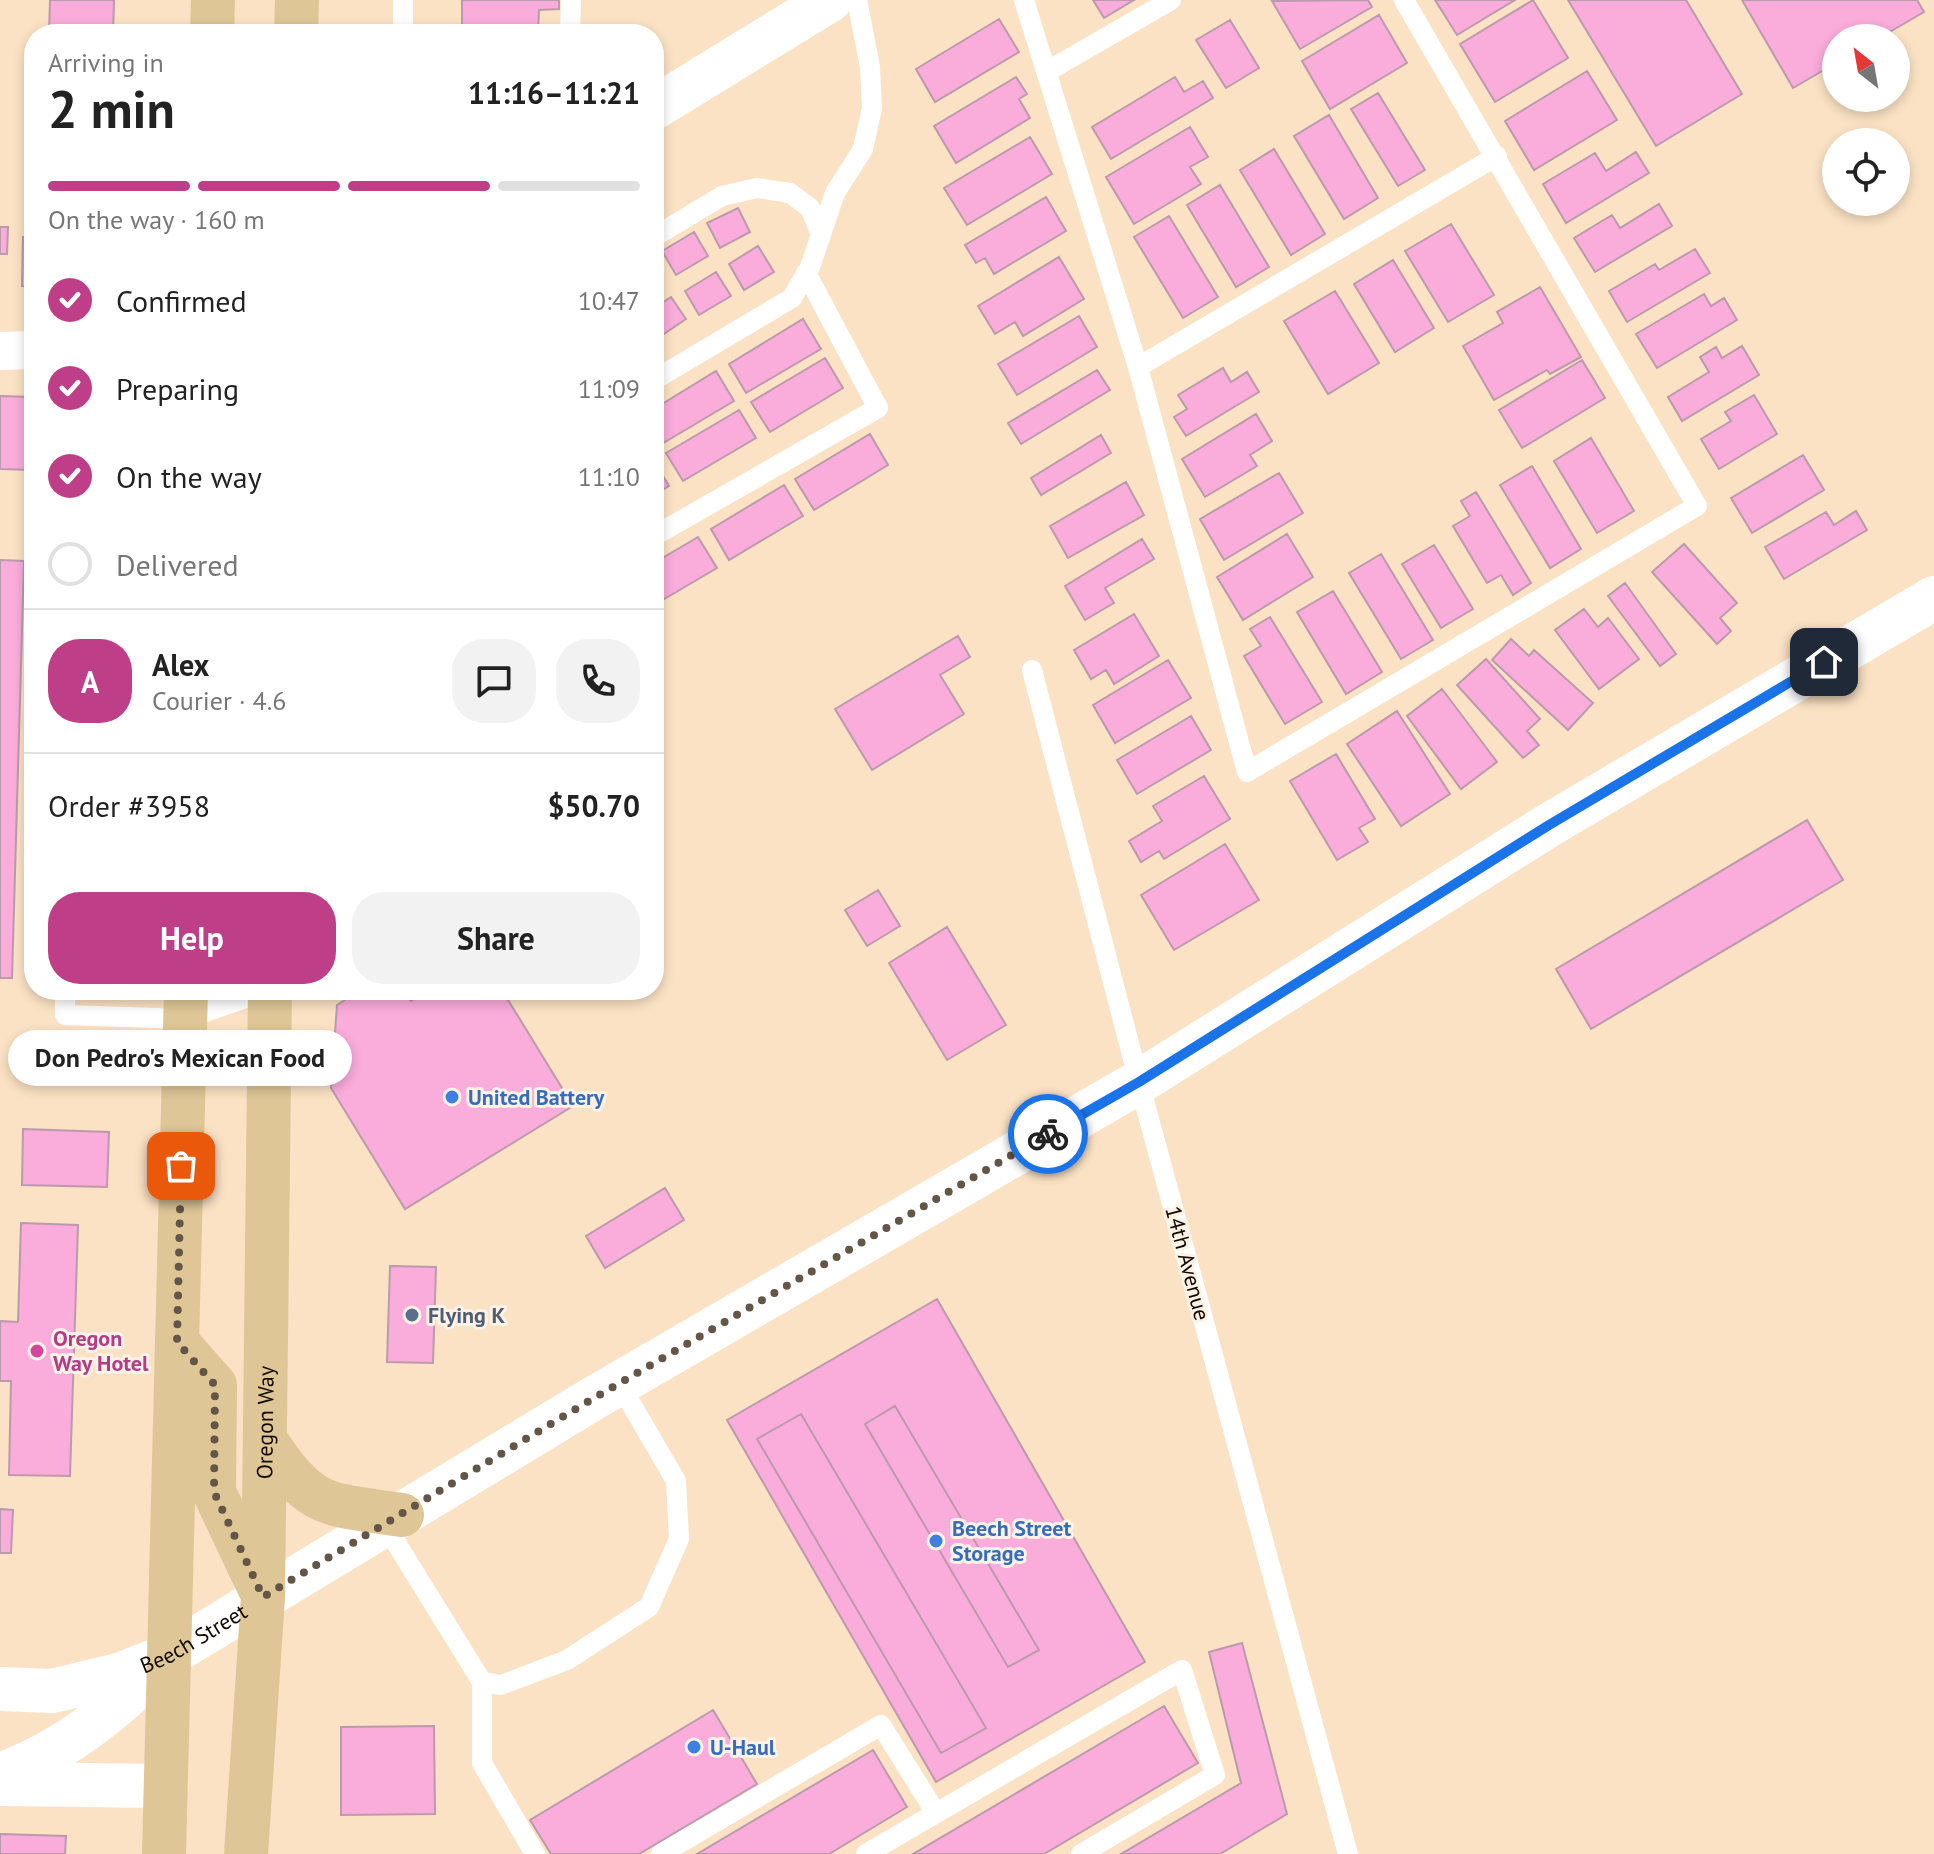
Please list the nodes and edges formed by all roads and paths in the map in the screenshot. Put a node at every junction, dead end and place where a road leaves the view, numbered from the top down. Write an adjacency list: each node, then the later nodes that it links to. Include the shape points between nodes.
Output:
1 (213, 0): 10 (main road)
2 (297, 0): 11 (main road)
3 (403, 0): 12 (lane)
4 (571, 0): 13 (lane)
5 (830, 0): 15 (street)
6 (857, 0): 18 (lane, via 872,108 863,149 835,193)
7 (1024, 0): 14 (lane)
8 (1171, 0): 14 (lane)
9 (1404, 0): 16 (lane)
10 (212, 24)
11 (296, 24)
12 (403, 24)
13 (570, 24)
14 (1046, 72): 22 (lane)
15 (664, 102)
16 (1497, 156): 22 (lane); 22 (lane, via 1697,506 1247,772)
17 (664, 231): 18 (lane, via 722,196 757,188 790,193 810,208)
18 (820, 232): 19 (lane)
19 (806, 273): 23 (lane, via 792,298); 24 (lane, via 878,408)
20 (24, 350): 21 (street)
21 (0, 351)
22 (1138, 367)
23 (664, 374)
24 (664, 530)
25 (1934, 598): 31 (street, Beech Street, via 1549,825)
26 (1032, 670): 31 (lane, 14th Avenue)
27 (65, 1000): 30 (lane, via 65,1015)
28 (214, 1000): 30 (lane)
29 (270, 1000): 34 (main road, Oregon Way)
30 (186, 1005): 32 (main road)
31 (1139, 1082): 33 (street, Beech Street); 50 (lane, 14th Avenue)
32 (177, 1342): 36 (main road, via 215,1385 214,1492); 37 (main road)
33 (619, 1383): 35 (street, Beech Street); 38 (lane, via 676,1481 679,1539 649,1607 567,1660 501,1685)
34 (265, 1439): 35 (main road, via 291,1479 326,1504); 36 (main road, Oregon Way)
35 (394, 1520): 36 (street, Beech Street); 38 (lane)
36 (263, 1597): 37 (street, Beech Street); 45 (main road, Oregon Way)
37 (167, 1656): 39 (street, Beech Street, via 119,1675 52,1691); 40 (street, via 118,1708 38,1761); 42 (main road)
38 (482, 1682): 46 (lane, via 482,1763)
39 (0, 1689)
40 (0, 1775)
41 (0, 1784): 42 (street)
42 (166, 1786): 44 (main road)
43 (936, 1813): 47 (lane, via 881,1725); 48 (lane); 49 (lane, via 1182,1670 1215,1775)
44 (164, 1854)
45 (246, 1854)
46 (535, 1854)
47 (661, 1854)
48 (866, 1854)
49 (1081, 1854)
50 (1348, 1854)

